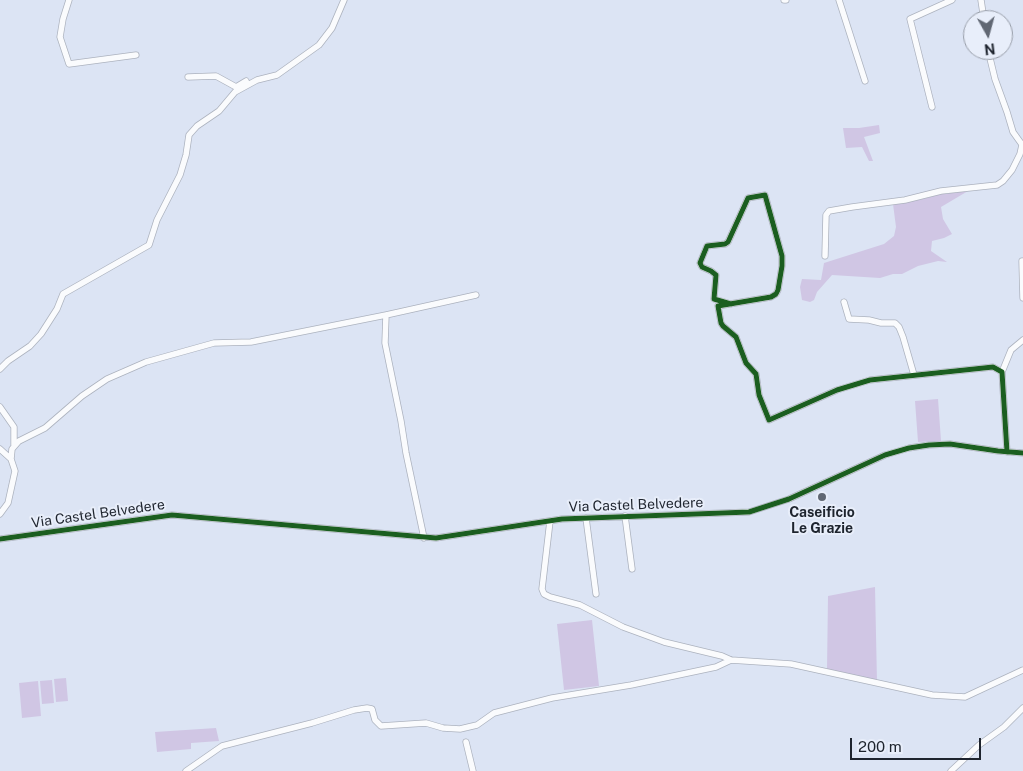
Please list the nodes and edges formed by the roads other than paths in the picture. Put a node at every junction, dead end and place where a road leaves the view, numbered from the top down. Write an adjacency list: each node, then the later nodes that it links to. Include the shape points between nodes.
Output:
1 (69, 0): 5 (street, via 60,37 69,64)
2 (344, 0): 8 (street, via 332,28 319,45 277,75)
3 (839, 0): 9 (street)
4 (952, 0): 10 (street, via 910,19)
5 (136, 55)
6 (990, 60): 11 (street, via 1013,132)
7 (188, 77): 8 (street, via 216,76 236,86 251,78)
8 (257, 80): 20 (street, via 232,95 219,111 189,134 180,174 149,245 66,292 36,340)
9 (865, 81)
10 (932, 107)
11 (1023, 145): 12 (street, via 1012,170 997,185 941,191 829,211 826,216)
12 (825, 256)
13 (1022, 261): 15 (street)
14 (476, 295): 18 (street)
15 (1023, 298)
16 (844, 302): 22 (street, via 849,319 895,323 899,327)
17 (731, 304): 17 (street, via 771,297 778,290 782,256 764,195 748,198 728,242 707,246 700,262 702,267 716,275 714,299); 22 (street, via 718,306 721,323 736,337 746,364 756,374 759,395 769,420 857,383)
18 (386, 315): 24 (street, via 251,342 214,343 146,362 107,379 45,428 20,440); 33 (street, via 385,343)
19 (1023, 340): 21 (street, via 1011,350)
20 (0, 369)
21 (1002, 372): 22 (street, via 986,367); 26 (street)
22 (914, 375)
23 (0, 407): 24 (street, via 14,427)
24 (14, 448): 28 (street)
25 (0, 449): 28 (street)
26 (1007, 452): 27 (street, Via Castel Belvedere); 30 (street, Via Castel Belvedere, via 950,444 914,447 885,455 789,498 749,512)
27 (1023, 453)
28 (11, 459): 29 (street, via 15,471 8,503)
29 (0, 514)
30 (625, 516): 31 (street, Via Castel Belvedere); 35 (street)
31 (586, 518): 32 (street, Via Castel Belvedere); 36 (street)
32 (550, 521): 33 (street, Via Castel Belvedere); 37 (street, via 544,594 580,605 650,638)
33 (424, 538): 34 (street, Via Castel Belvedere, via 172,515)
34 (0, 539)
35 (632, 569)
36 (596, 594)
37 (731, 660): 38 (street, via 791,664 932,695 965,697); 41 (street, via 716,667 552,698 494,713 476,725 460,729 426,723 381,726 372,710 354,710 222,746)
38 (1023, 670)
39 (1023, 708): 43 (street)
40 (466, 742): 42 (street)
41 (186, 771)
42 (474, 771)
43 (952, 771)

